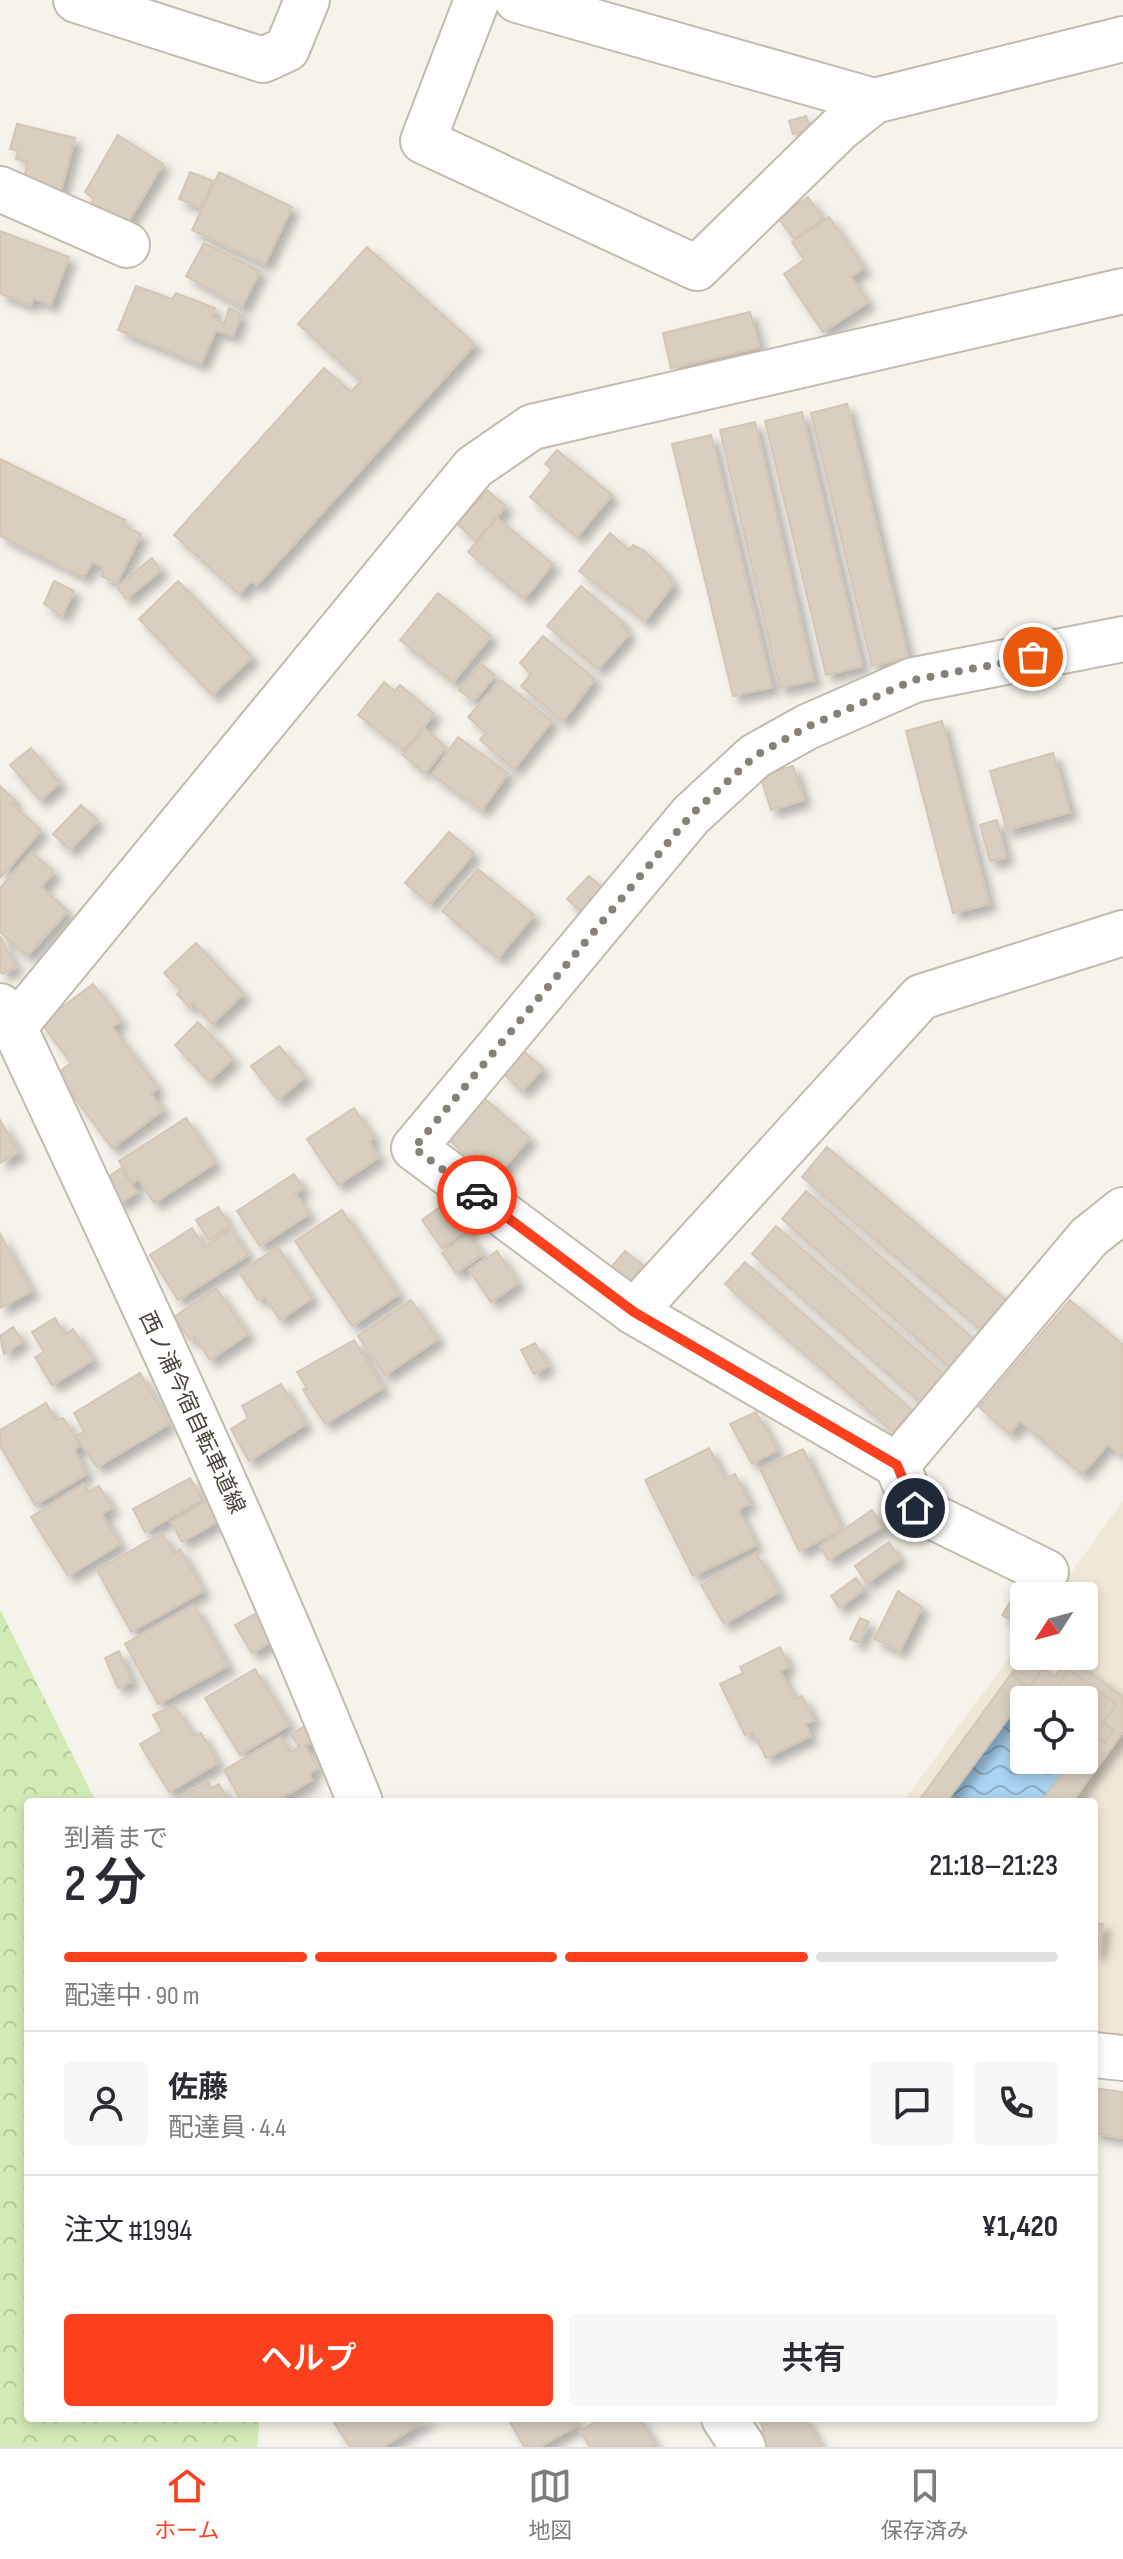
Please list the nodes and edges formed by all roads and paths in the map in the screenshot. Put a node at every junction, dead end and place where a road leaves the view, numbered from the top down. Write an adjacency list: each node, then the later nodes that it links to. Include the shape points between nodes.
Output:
1 (76, 0): 2 (street, via 263,60 287,49)
2 (307, 0)
3 (477, 0): 6 (street, via 423,141 697,268)
4 (517, 0): 6 (street)
5 (1123, 39): 6 (street)
6 (874, 101)
7 (0, 189): 8 (street)
8 (127, 245)
9 (1123, 291): 12 (street, via 532,427 474,467)
10 (1123, 639): 14 (street, via 914,680 755,756 691,815 414,1148)
11 (1123, 933): 14 (street, via 921,997)
12 (7, 1016): 17 (street, 西ノ浦今宿自転車道線, via 207,1438 290,1625)
13 (1123, 1210): 15 (street, via 1089,1237)
14 (634, 1312): 15 (street)
15 (897, 1465): 16 (street, via 915,1508)
16 (1046, 1572)
17 (358, 1798)
18 (1098, 2055): 19 (street)
19 (1123, 2058)

